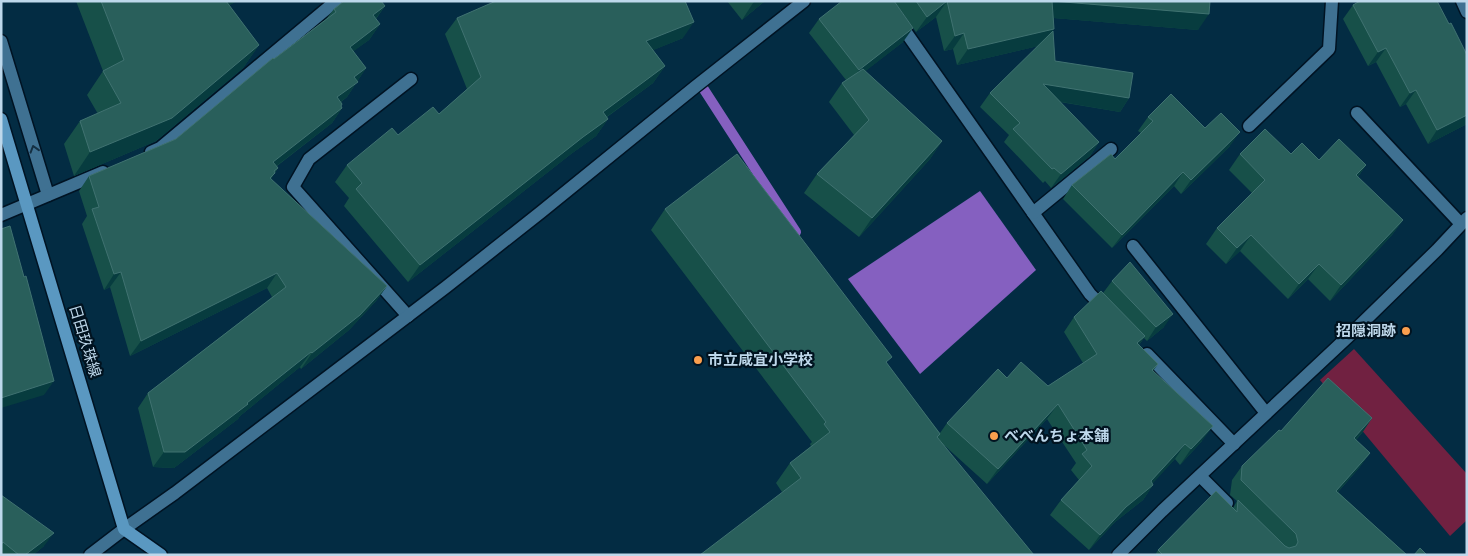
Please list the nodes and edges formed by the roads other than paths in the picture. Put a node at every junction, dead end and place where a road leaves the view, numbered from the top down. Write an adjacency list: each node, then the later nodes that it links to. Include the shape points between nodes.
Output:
1 (336, 1): 13 (street, via 160,148)
2 (804, 1): 21 (street)
3 (884, 1): 17 (street)
4 (1332, 1): 11 (street, via 1329,50)
5 (1462, 1): 6 (street)
6 (1467, 12)
7 (1, 41): 15 (street, one-way to 7)
8 (410, 79): 21 (street, via 309,159 293,187)
9 (1357, 113): 19 (street)
10 (1, 119): 16 (main road, 日田玖珠線)
11 (1250, 126)
12 (1111, 149): 17 (street)
13 (142, 156)
14 (117, 166): 15 (street)
15 (48, 195): 16 (street)
16 (26, 205): 18 (street); 28 (main road, 日田玖珠線)
17 (1033, 212): 22 (street, via 1090,294)
18 (1, 215)
19 (1464, 221): 24 (street)
20 (1133, 246): 24 (street)
21 (408, 316): 28 (street)
22 (1117, 322)
23 (1136, 343): 25 (street)
24 (1266, 413): 25 (street)
25 (1234, 444): 26 (street)
26 (1200, 476): 27 (street); 31 (street)
27 (1233, 509)
28 (124, 529): 29 (street); 30 (main road)
29 (90, 555)
30 (161, 555)
31 (1118, 555)

